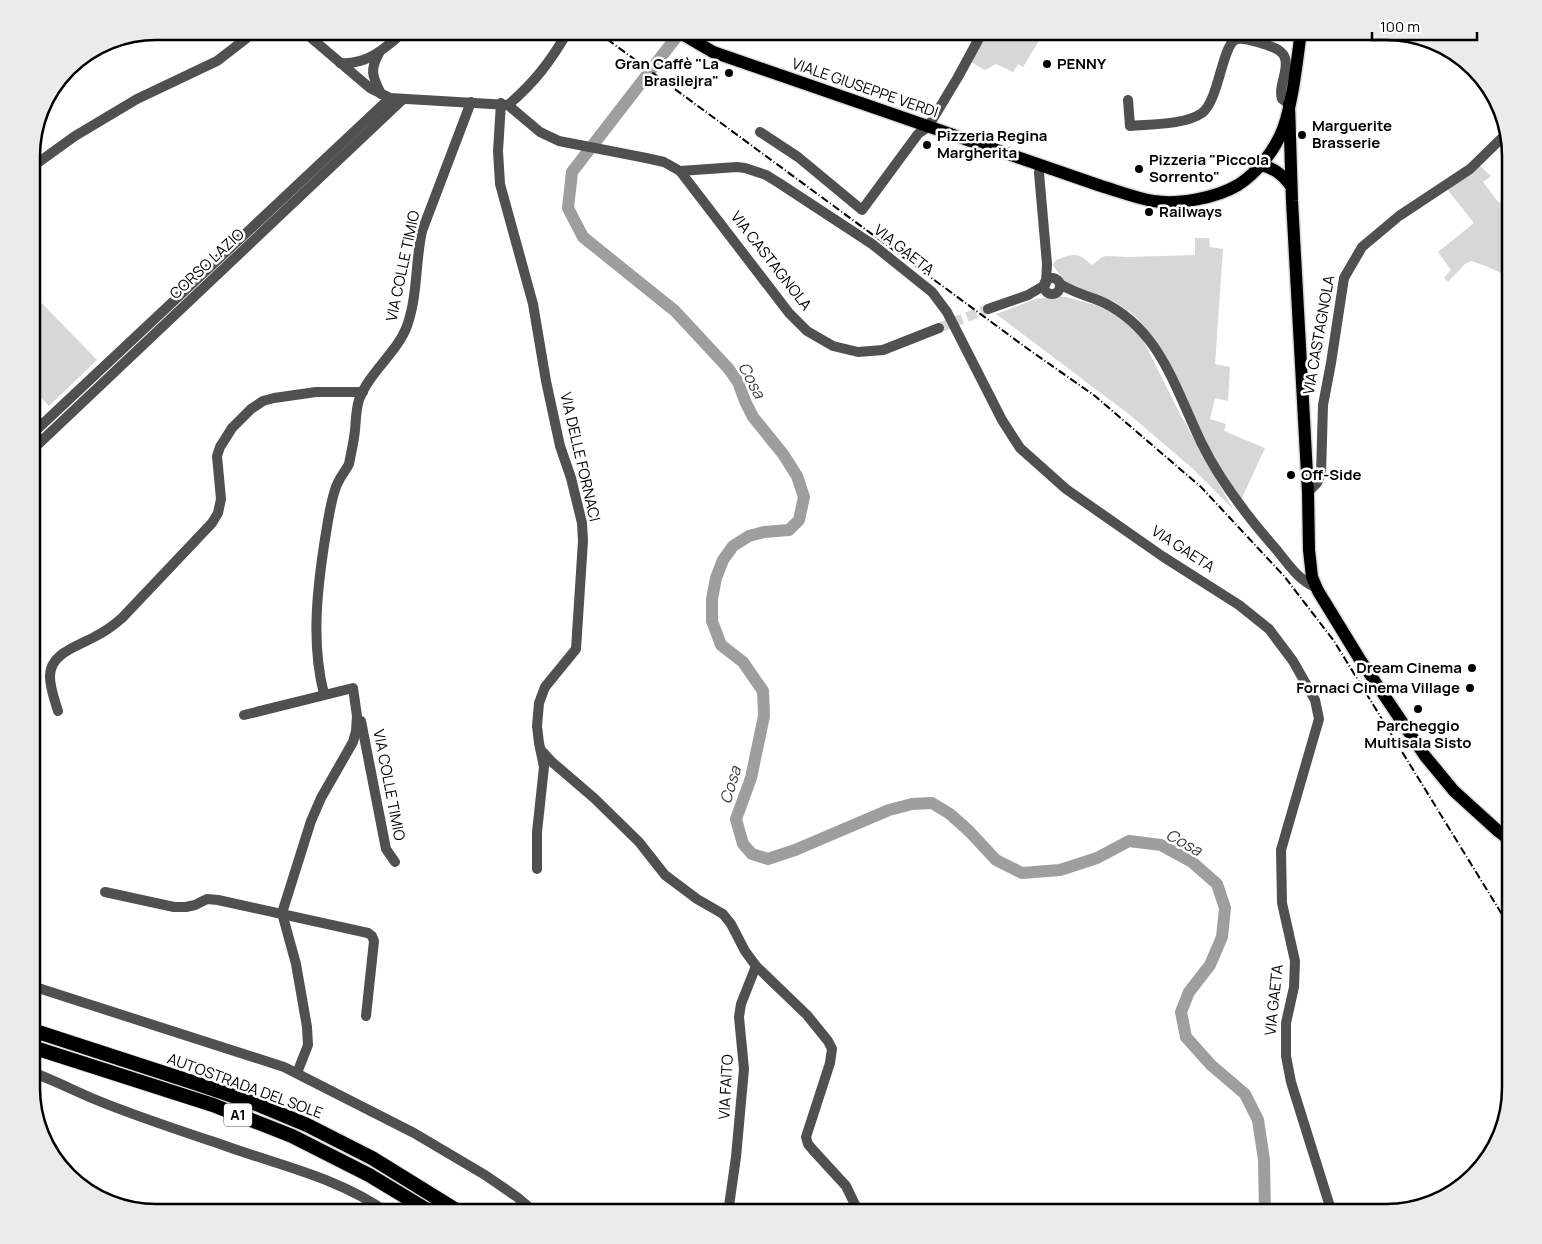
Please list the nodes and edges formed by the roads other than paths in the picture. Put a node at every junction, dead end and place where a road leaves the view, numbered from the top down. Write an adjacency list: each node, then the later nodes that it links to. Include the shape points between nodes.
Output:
1 (244, 40): 28 (street, via 217,61 137,99)
2 (313, 40): 12 (street)
3 (394, 40): 10 (street)
4 (563, 40): 20 (street, via 534,81)
5 (692, 40): 23 (main road, VIALE GIUSEPPE VERDI, via 713,52)
6 (978, 40): 23 (street)
7 (1235, 40): 18 (street, via 1226,51 1216,89 1202,113 1180,121 1130,126)
8 (1247, 40): 21 (street, via 1282,52 1286,60 1280,93)
9 (1300, 40): 21 (main road)
10 (379, 52): 11 (street); 13 (street)
11 (363, 61): 12 (street); 14 (street)
12 (340, 63): 14 (street)
13 (372, 69): 14 (street); 16 (street)
14 (357, 78): 15 (street)
15 (370, 88): 16 (street); 22 (street, via 375,98)
16 (386, 96): 17 (street); 22 (street, CORSO LAZIO)
17 (402, 99): 19 (street); 38 (street, CORSO LAZIO)
18 (1128, 100)
19 (471, 102): 20 (street); 36 (street, VIA COLLE TIMIO, via 422,232 416,286 406,328)
20 (504, 104): 31 (street, VIA GAETA, via 540,132 558,141 664,162); 45 (street, VIA DELLE FORNACI, via 498,151 500,184 526,276 560,446 582,523 576,649 545,686 537,726)
21 (1289, 104): 26 (main road, VIALE GIUSEPPE VERDI, via 1283,129); 27 (main road)
22 (370, 117): 37 (street, CORSO LAZIO)
23 (928, 127): 24 (street, via 918,134 862,210 798,157); 30 (main road, VIALE GIUSEPPE VERDI)
24 (760, 132)
25 (1501, 139): 39 (street, VIA CASTAGNOLA, via 1470,169 1399,216 1362,247 1344,278 1323,405 1321,474)
26 (1274, 146): 27 (main road, via 1284,147); 29 (main road, VIALE GIUSEPPE VERDI)
27 (1290, 155): 32 (main road)
28 (40, 161)
29 (1260, 165): 30 (main road, VIALE GIUSEPPE VERDI, via 1237,185 1188,201 1154,201); 32 (main road, via 1279,172)
30 (1040, 166): 33 (street, via 1047,264)
31 (680, 171): 35 (street, VIA CASTAGNOLA, via 789,313 807,331 833,346 858,352 883,350); 66 (street, VIA GAETA, via 737,167 766,175 872,244 909,273 932,292 947,312 1002,420 1020,448 1066,489 1239,605 1269,630 1294,661 1315,700 1320,719 1281,850 1282,903 1295,961 1294,987 1286,1023 1286,1056)
32 (1291, 186): 39 (main road)
33 (1052, 286): 34 (street); 40 (street, via 1110,306 1150,341 1202,444 1240,506 1298,576)
34 (988, 309)
35 (939, 328)
36 (364, 392): 41 (street, VIA COLLE TIMIO, via 349,464 333,495 320,573 316,618); 42 (street, via 316,392 268,399 242,418 225,438 217,456 222,492 212,523 122,618 61,655 55,662 50,678)
37 (40, 426)
38 (40, 442)
39 (1308, 492): 40 (main road, via 1309,559)
40 (1315, 587): 46 (main road, via 1425,756 1454,791)
41 (324, 694): 43 (street, VIA COLLE TIMIO, via 353,688); 44 (street, VIA COLLE TIMIO)
42 (58, 711)
43 (356, 712): 49 (street, VIA COLLE TIMIO, via 360,717 386,849); 52 (street, VIA COLLE TIMIO, via 353,742 311,821)
44 (244, 715)
45 (540, 748): 50 (street, VIA DELLE FORNACI, via 544,767 537,832); 53 (street, via 639,842 665,875 723,914)
46 (1488, 822): 47 (main road); 48 (main road)
47 (1502, 828)
48 (1502, 834)
49 (395, 862)
50 (537, 869)
51 (105, 892): 52 (street, via 174,907 196,905 207,899)
52 (282, 913): 55 (street, via 372,936); 58 (street, via 296,964 307,1027 308,1045)
53 (756, 966): 64 (street, VIA FAITO, via 739,1017 744,1069); 65 (street, via 807,1015 832,1049 806,1137 808,1144 846,1186)
54 (40, 989): 58 (street)
55 (366, 1016)
56 (40, 1033): 62 (highway, AUTOSTRADA DEL SOLE / A1, via 195,1083 307,1125 372,1158)
57 (40, 1050): 61 (highway, AUTOSTRADA DEL SOLE / A1, via 213,1105 292,1136 370,1175)
58 (297, 1073): 63 (street, via 414,1133)
59 (40, 1075): 60 (street, via 114,1107 335,1183)
60 (372, 1204)
61 (417, 1204)
62 (446, 1204)
63 (526, 1204)
64 (729, 1204)
65 (855, 1204)
66 (1329, 1204)

